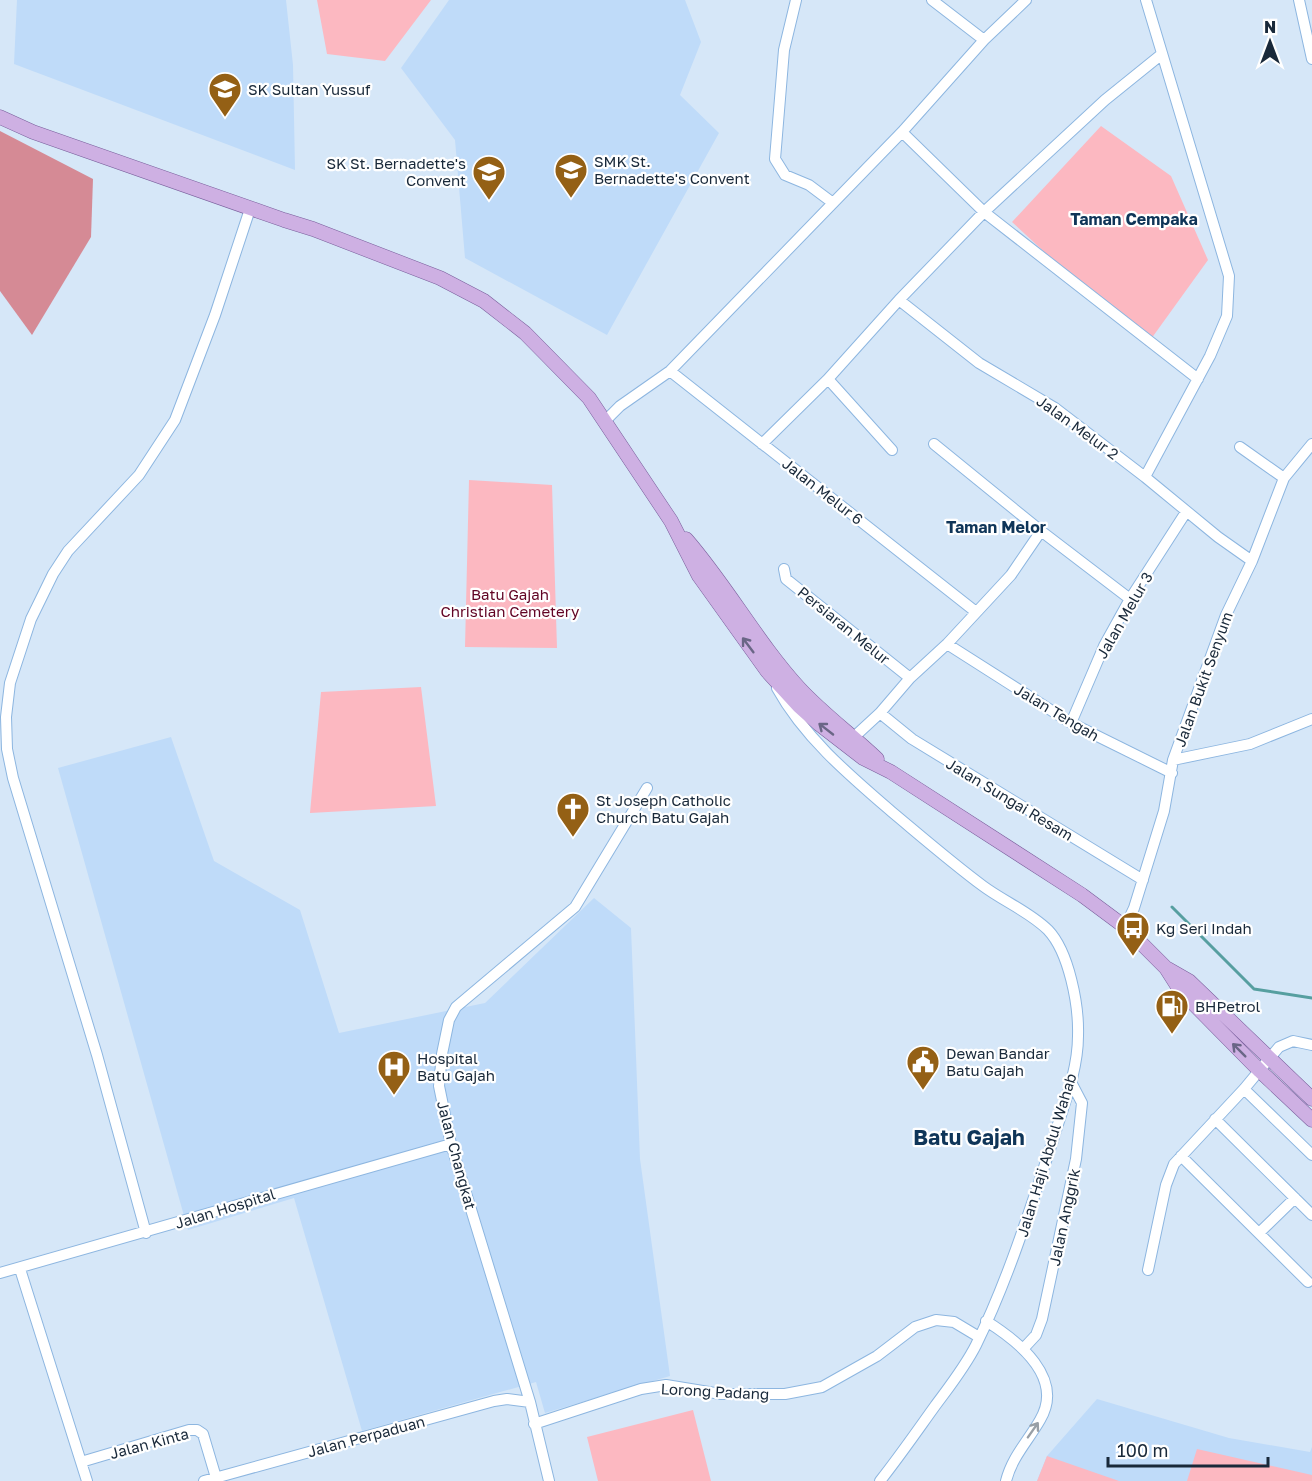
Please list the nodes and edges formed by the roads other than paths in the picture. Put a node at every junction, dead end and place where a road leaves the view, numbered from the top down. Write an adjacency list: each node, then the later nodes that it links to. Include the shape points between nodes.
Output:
1 (796, 0): 12 (street, via 784,50 775,159 785,176 809,185)
2 (932, 0): 7 (street)
3 (1026, 0): 7 (street)
4 (1146, 0): 8 (street)
5 (1300, 4): 6 (street); 9 (street)
6 (1312, 4)
7 (984, 40): 11 (street)
8 (1162, 54): 14 (street, via 1105,100); 18 (street, via 1229,276 1227,316)
9 (1312, 59)
10 (0, 117): 13 (main road)
11 (902, 132): 12 (street); 14 (street)
12 (833, 202): 16 (street)
13 (250, 209): 19 (main road, via 313,228 410,266 484,301 525,333 589,398); 64 (street, via 175,420 139,475 68,551 53,574 31,619 10,683 6,717 13,778)
14 (984, 212): 15 (street); 18 (street)
15 (900, 300): 17 (street); 25 (street, Jalan Melur 2, via 979,363 1055,408)
16 (670, 371): 19 (street); 20 (street, Jalan Melur 6)
17 (828, 379): 20 (street); 24 (street)
18 (1198, 379): 25 (street)
19 (605, 421): 28 (main road)
20 (762, 444): 33 (street, Jalan Melur 6)
21 (934, 444): 29 (street)
22 (1312, 444): 26 (street, Jalan Bukit Senyum)
23 (1240, 447): 26 (street)
24 (892, 450)
25 (1145, 477): 27 (street, Jalan Melur 2)
26 (1284, 478): 30 (street, Jalan Bukit Senyum)
27 (1186, 512): 30 (street, Jalan Melur 2); 32 (street, Jalan Melur 3)
28 (671, 521): 35 (main road, one-way to 28, via 699,576); 37 (main road)
29 (1041, 531): 32 (street); 33 (street, via 1011,575)
30 (1252, 561): 44 (street, Jalan Bukit Senyum, via 1226,615)
31 (784, 570): 36 (street, Persiaran Melur, via 786,579)
32 (1130, 599): 41 (street, Jalan Melur 3, via 1104,646)
33 (976, 612): 34 (street)
34 (947, 644): 36 (street); 41 (street, Jalan Tengah)
35 (767, 671): 38 (main road); 42 (street, Jalan Haji Abdul Wahab)
36 (910, 678): 39 (street)
37 (799, 687): 38 (main road); 43 (main road)
38 (799, 706): 42 (street); 45 (main road, one-way to 38, via 863,758)
39 (880, 713): 43 (street); 48 (street, Jalan Sungai Resam, via 912,739)
40 (1312, 719): 44 (street, via 1250,744)
41 (1071, 723): 46 (street, Jalan Tengah)
42 (807, 731): 54 (street, Jalan Haji Abdul Wahab, via 850,776 952,863 1054,937 1064,959 1077,1013 1078,1038)
43 (855, 738): 45 (main road)
44 (1173, 760): 46 (street, Jalan Bukit Senyum)
45 (891, 772): 49 (main road)
46 (1172, 773): 48 (street, Jalan Bukit Senyum)
47 (647, 788): 59 (street, Jalan Changkat, via 575,907 456,1007 449,1020 439,1086)
48 (1143, 879): 49 (street, Jalan Bukit Senyum)
49 (1125, 927): 50 (main road)
50 (1166, 968): 52 (main road, via 1189,981); 53 (main road, one-way to 50, via 1180,990)
51 (1312, 1045): 52 (street, via 1293,1041 1279,1047)
52 (1270, 1059): 53 (street); 56 (main road)
53 (1260, 1071): 55 (street); 58 (main road)
54 (1071, 1082): 70 (street, Jalan Haji Abdul Wahab, via 1023,1231); 72 (street, Jalan Anggrik, via 1082,1103 1076,1160 1042,1319 1036,1335)
55 (1244, 1089): 57 (street); 60 (street)
56 (1312, 1099)
57 (1215, 1119): 61 (street); 62 (street)
58 (1312, 1120)
59 (451, 1144): 64 (street, Jalan Hospital); 73 (street, Jalan Changkat)
60 (1312, 1155)
61 (1181, 1156): 65 (street); 67 (street, via 1166,1185)
62 (1294, 1198): 63 (street); 65 (street)
63 (1312, 1215)
64 (146, 1233): 66 (street, Jalan Hospital)
65 (1259, 1233): 69 (street)
66 (20, 1269): 68 (street, Jalan Hospital); 75 (street)
67 (1148, 1270)
68 (0, 1274)
69 (1308, 1282)
70 (986, 1321): 71 (street, Jalan Haji Abdul Wahab); 72 (street)
71 (979, 1337): 74 (street, Lorong Padang, via 954,1322 936,1320 915,1327 877,1356 822,1386 785,1394 732,1394 666,1385 641,1389); 80 (street, Jalan Haji Abdul Wahab, via 959,1374)
72 (1023, 1349): 81 (street, one-way to 72, via 1017,1454 1041,1419 1047,1395 1046,1383)
73 (530, 1402): 74 (street, Jalan Changkat); 76 (street, Jalan Perpaduan, via 494,1401)
74 (534, 1424): 79 (street, Jalan Changkat)
75 (81, 1462): 76 (street, Jalan Kinta, via 197,1430 203,1434); 77 (street)
76 (216, 1479): 78 (street, Jalan Perpaduan)
77 (87, 1481)
78 (204, 1481)
79 (549, 1481)
80 (880, 1481)
81 (1006, 1481)

